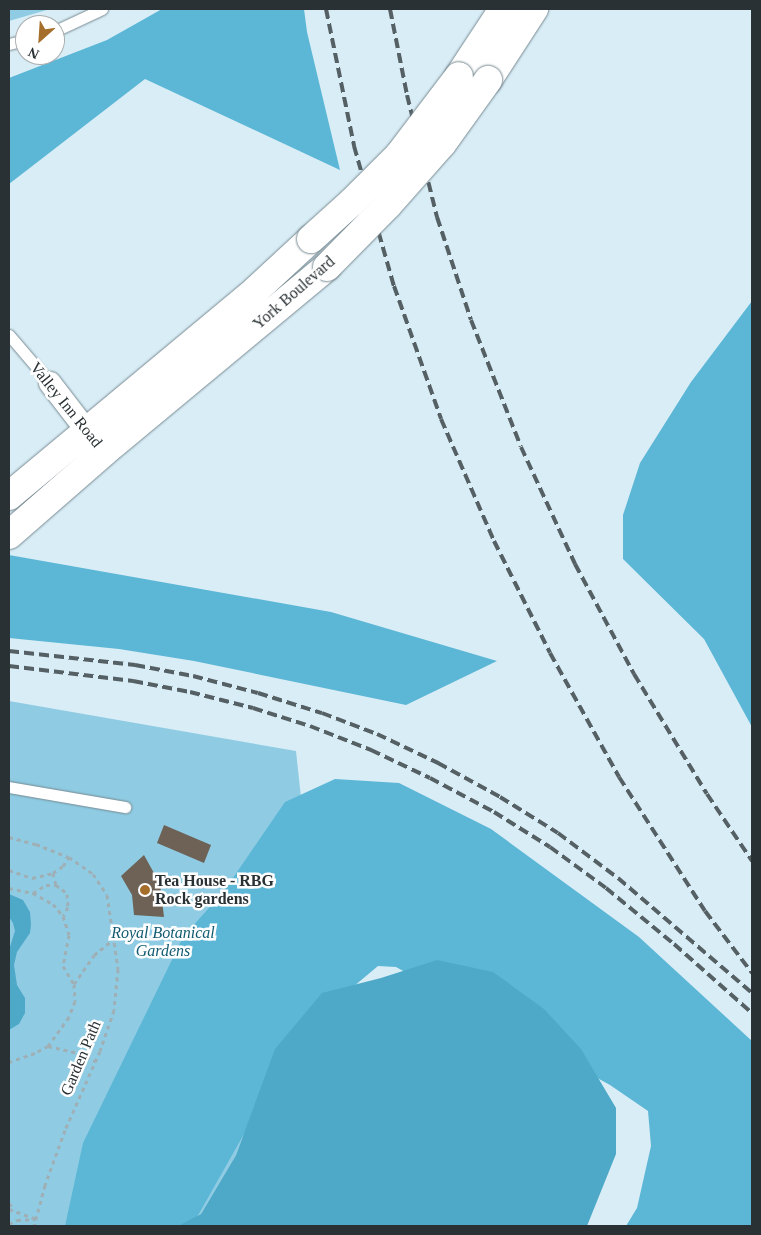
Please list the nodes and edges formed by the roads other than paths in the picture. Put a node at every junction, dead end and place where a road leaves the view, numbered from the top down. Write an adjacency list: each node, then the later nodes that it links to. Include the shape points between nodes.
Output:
1 (102, 9): 4 (lane)
2 (503, 9): 7 (main road, York Boulevard, bridge, via 459,76 399,155 256,290)
3 (534, 9): 8 (main road, York Boulevard, bridge, via 442,144 388,205 327,267)
4 (65, 26)
5 (9, 335): 6 (lane, Valley Inn Road)
6 (50, 383): 7 (street, Valley Inn Road)
7 (86, 432): 8 (street, Valley Inn Road); 9 (main road, York Boulevard)
8 (104, 452): 10 (main road, York Boulevard)
9 (9, 496)
10 (9, 536)
11 (9, 787): 12 (lane)
12 (125, 807)

